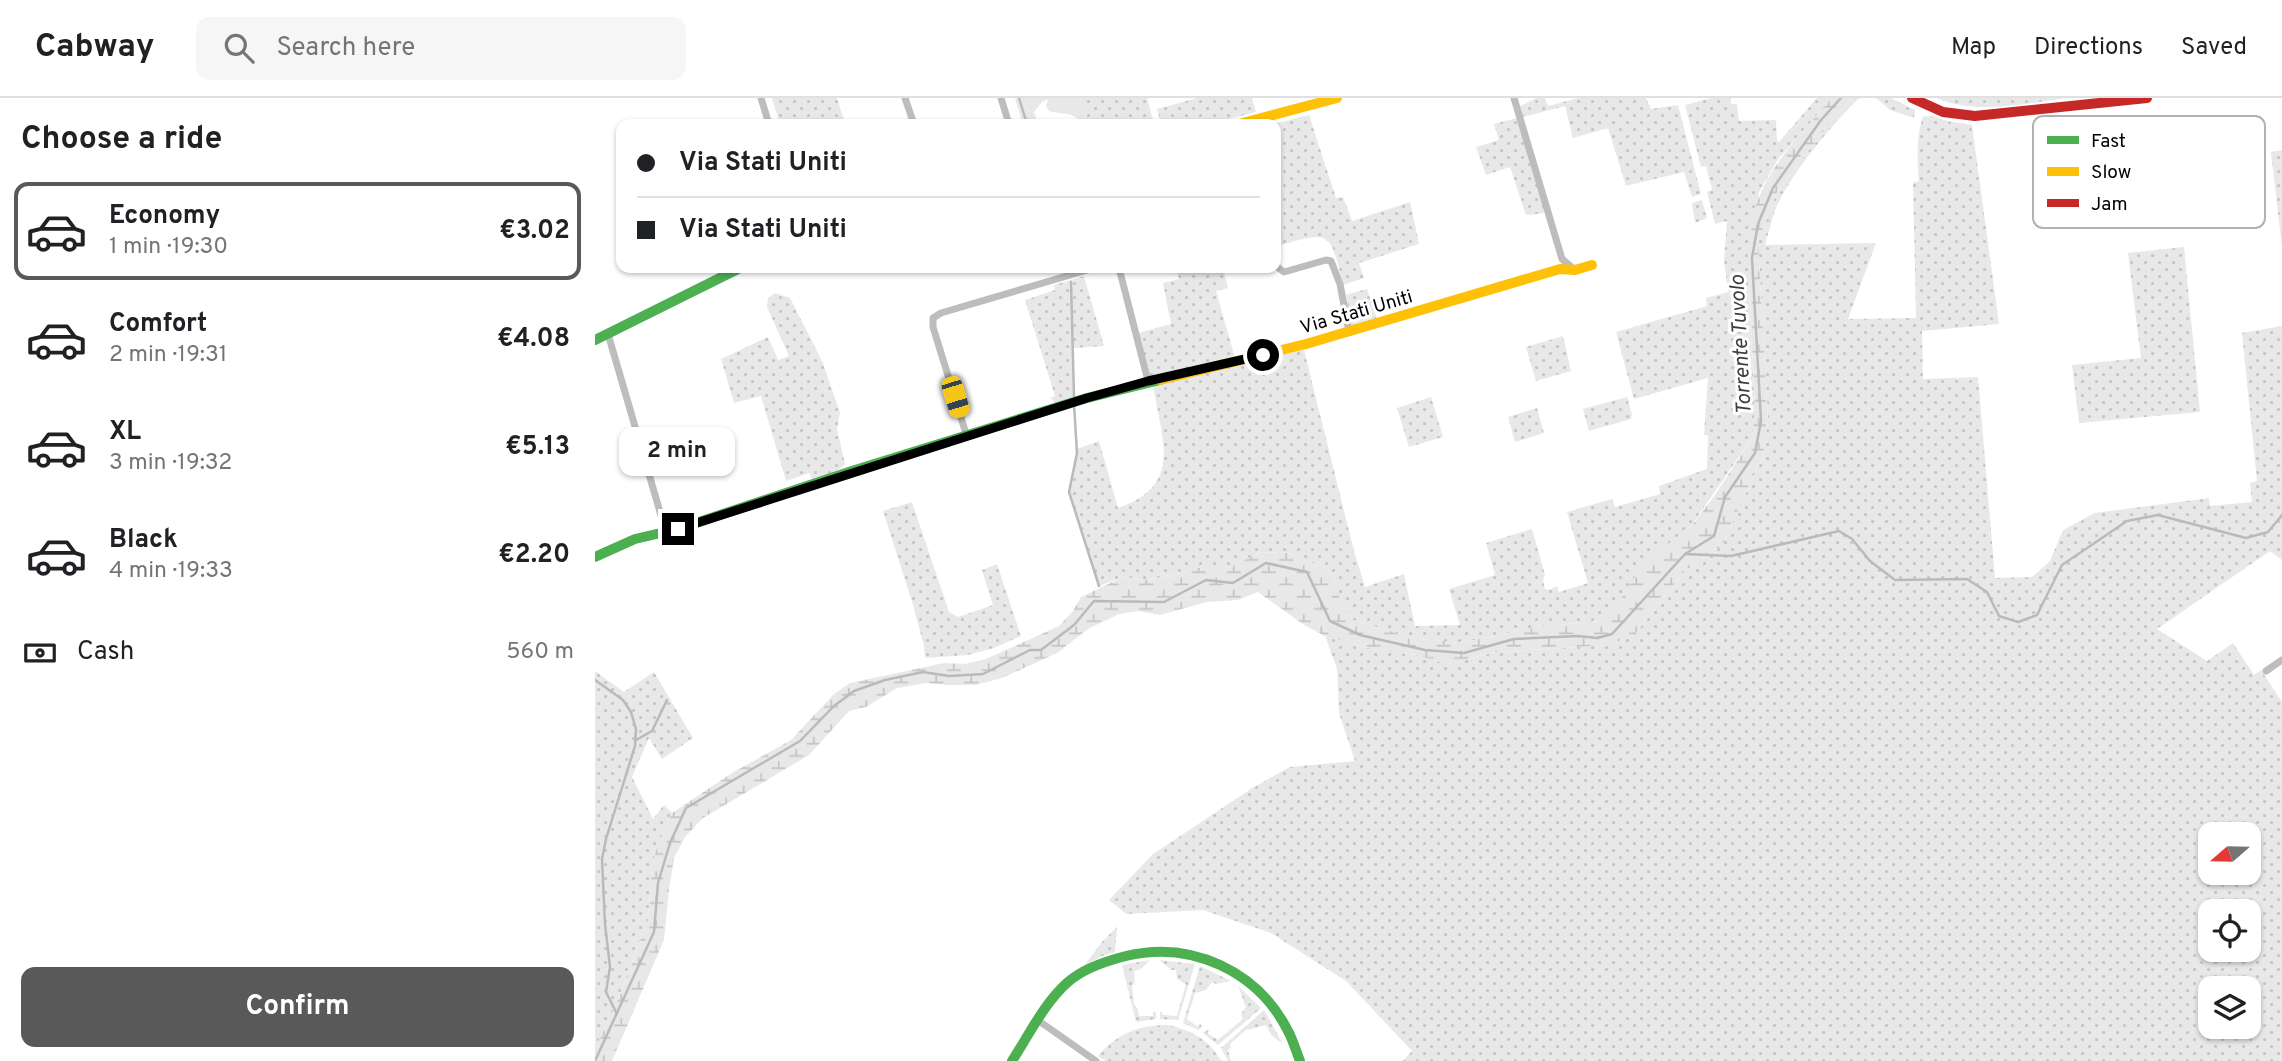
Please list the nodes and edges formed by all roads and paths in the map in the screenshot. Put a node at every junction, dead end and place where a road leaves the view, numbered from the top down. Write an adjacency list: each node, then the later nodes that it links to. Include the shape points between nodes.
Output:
1 (761, 98): 8 (street)
2 (905, 98): 9 (street)
3 (1001, 98): 10 (street)
4 (1337, 98): 11 (street)
5 (1514, 98): 12 (street)
6 (1912, 98): 7 (street, via 1943,111 1975,116)
7 (2147, 98)
8 (767, 119)
9 (912, 119)
10 (1007, 119)
11 (1259, 119)
12 (1561, 264): 13 (street, Via Stati Uniti, via 1575,270); 18 (street, Via Stati Uniti)
13 (1592, 265)
14 (1281, 270): 18 (street, via 1331,261)
15 (730, 273): 19 (street)
16 (1077, 273): 22 (street, via 933,318)
17 (1120, 273): 21 (street)
18 (1349, 332): 21 (street, Via Stati Uniti)
19 (608, 334): 20 (street); 23 (street)
20 (595, 340)
21 (1148, 381): 22 (street, Via Stati Uniti)
22 (967, 436): 23 (street)
23 (665, 530): 24 (street)
24 (595, 556)
25 (2282, 660): 26 (street)
26 (2266, 671)
27 (1039, 1021): 28 (street); 29 (street); 30 (street, via 1066,983 1100,964 1136,953 1189,953 1230,968 1262,993 1287,1029)
28 (1012, 1061)
29 (1096, 1061)
30 (1300, 1061)

